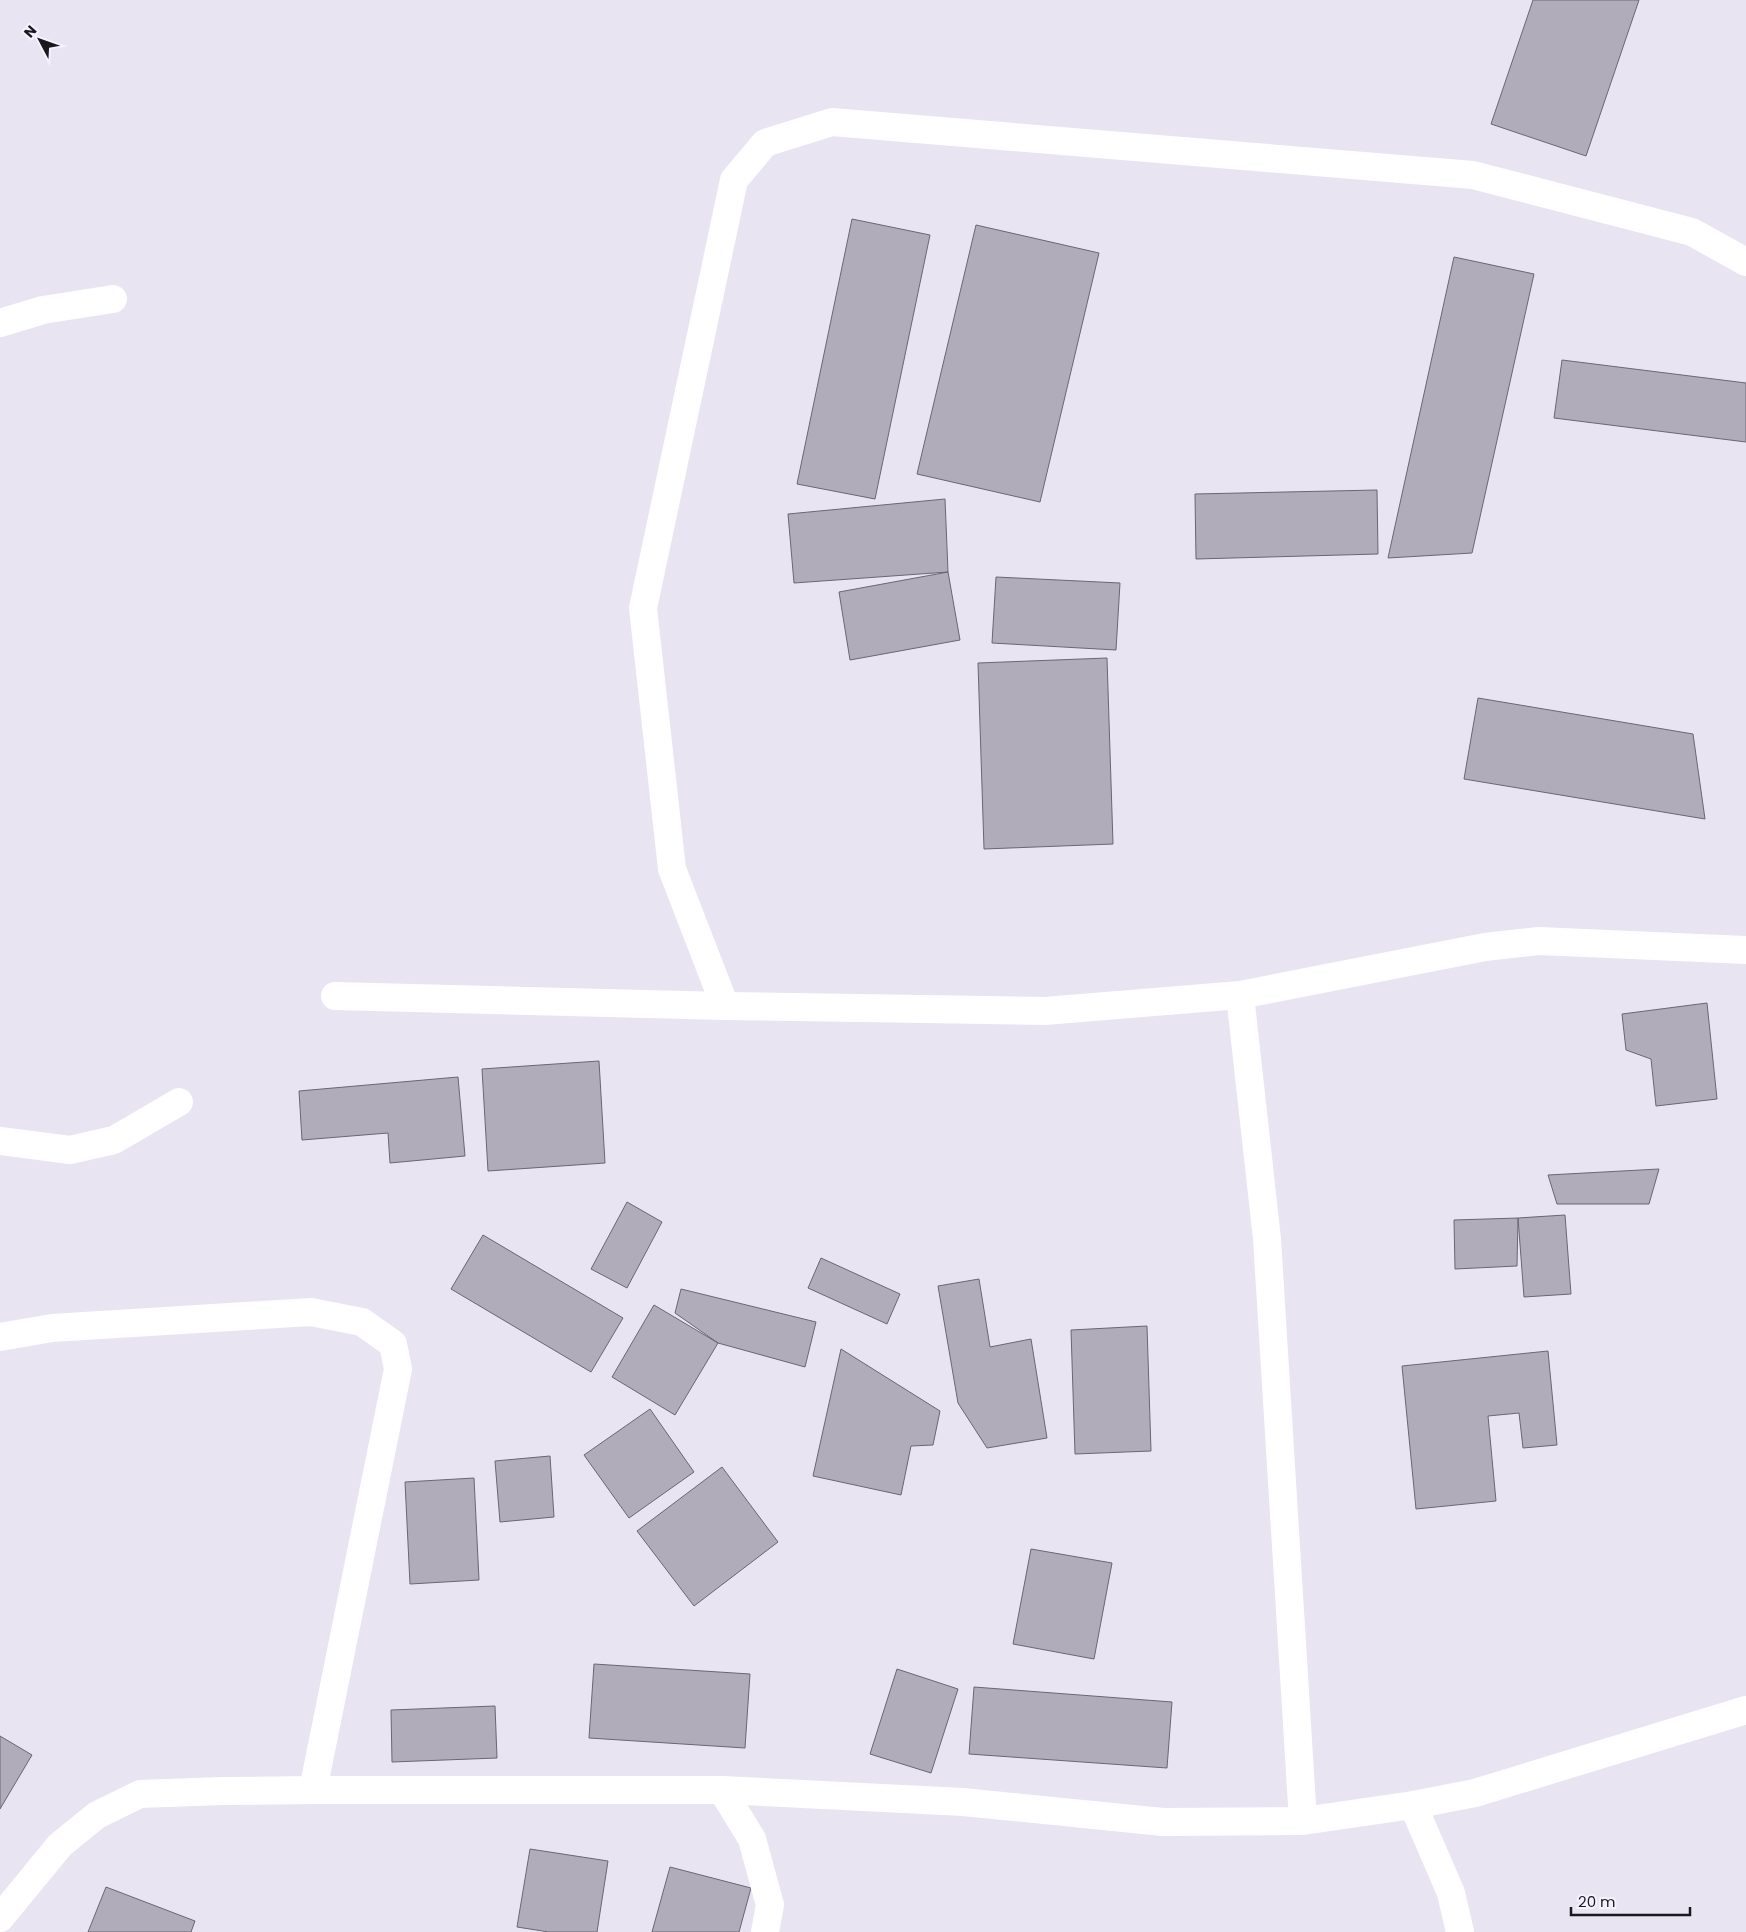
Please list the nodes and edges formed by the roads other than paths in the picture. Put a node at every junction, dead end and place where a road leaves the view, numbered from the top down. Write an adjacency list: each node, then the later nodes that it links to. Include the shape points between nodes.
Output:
1 (1746, 262): 7 (street, via 1692,232 1473,175 832,122 765,143 734,180 643,608 672,869)
2 (113, 299): 3 (street, via 43,310)
3 (0, 323)
4 (1746, 950): 5 (street, via 1538,942 1486,947)
5 (1240, 995): 7 (street, via 1045,1011); 15 (street, via 1267,1239)
6 (335, 996): 7 (street)
7 (725, 1006)
8 (180, 1102): 9 (street, via 114,1140 70,1150)
9 (0, 1141)
10 (0, 1337): 12 (street, via 52,1328 311,1312 362,1322 393,1344 398,1370)
11 (1746, 1710): 14 (street, via 1475,1793)
12 (313, 1790): 13 (street); 17 (street, via 140,1794 97,1814 60,1844)
13 (722, 1790): 15 (street, via 963,1802 1163,1822); 16 (street, via 752,1838)
14 (1413, 1805): 15 (street); 20 (street, via 1451,1893)
15 (1303, 1820)
16 (770, 1905): 18 (street); 19 (street)
17 (0, 1918)
18 (765, 1932)
19 (783, 1932)
20 (1460, 1932)

